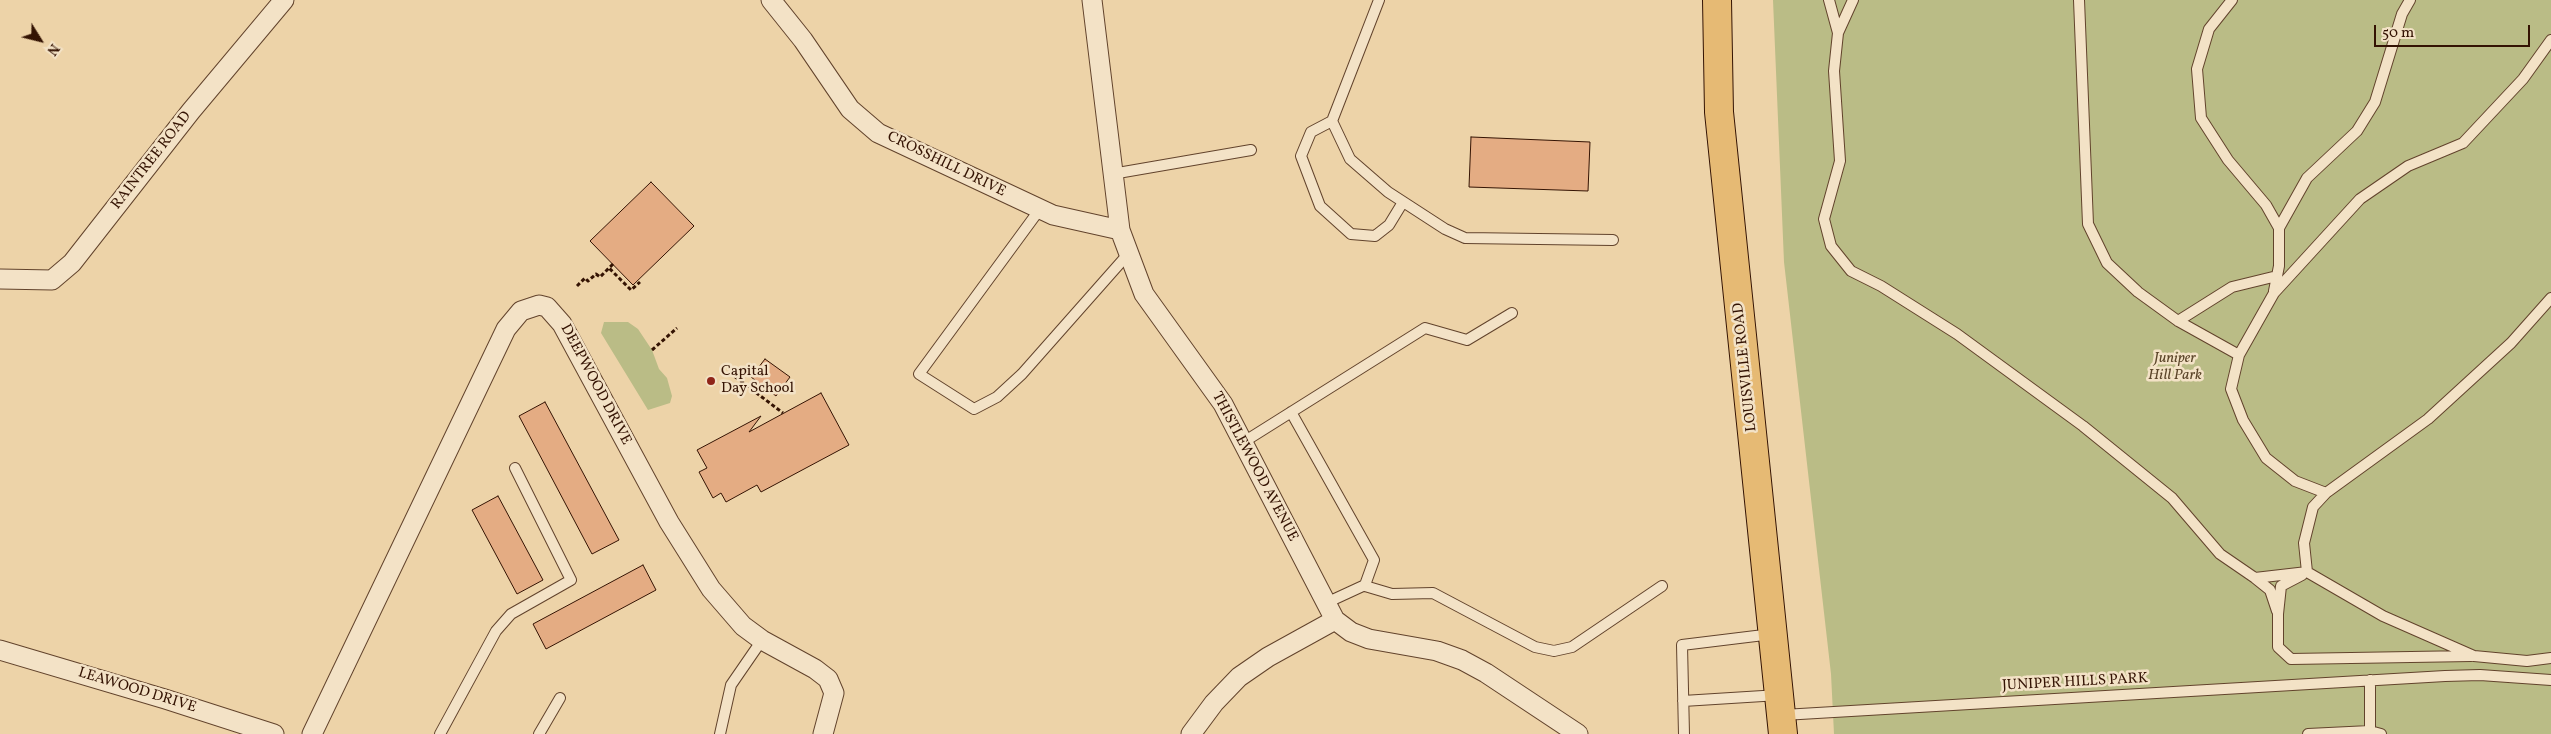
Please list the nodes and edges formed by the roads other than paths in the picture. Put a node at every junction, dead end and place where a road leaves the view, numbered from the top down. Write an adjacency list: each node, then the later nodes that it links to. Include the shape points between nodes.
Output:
1 (284, 0): 23 (street, RAINTREE ROAD, via 191,111 72,263 52,280)
2 (771, 0): 17 (street, CROSSHILL DRIVE, via 850,109 878,133)
3 (1092, 0): 15 (street, THISTLEWOOD AVENUE)
4 (1379, 0): 13 (lane)
5 (1717, 0): 39 (main road, LOUISVILLE ROAD, via 1719,112)
6 (1829, 0): 11 (lane)
7 (1853, 0): 11 (lane)
8 (2079, 0): 27 (lane, via 2088,224 2107,263 2138,292)
9 (2232, 0): 18 (lane, via 2209,28 2197,69 2201,118)
10 (2410, 0): 18 (lane, via 2399,22 2375,102 2357,131 2307,178)
11 (1838, 33): 34 (lane, via 1834,72 1840,161 1824,219 1831,246 1851,271 1957,334 2083,426 2172,498 2220,554)
12 (2551, 40): 24 (lane, via 2523,78 2463,143 2408,166 2360,199)
13 (1332, 121): 16 (lane, via 1350,159); 16 (lane, via 1311,132 1301,156 1320,206 1351,234 1375,236 1389,225)
14 (1251, 150): 15 (lane)
15 (1112, 174): 19 (street, THISTLEWOOD AVENUE)
16 (1403, 202): 20 (lane, via 1465,238)
17 (1040, 209): 19 (street, CROSSHILL DRIVE, via 1053,215); 21 (lane, via 919,374 974,409 997,397 1022,374)
18 (2279, 228): 22 (lane)
19 (1120, 230): 21 (street, THISTLEWOOD AVENUE)
20 (1613, 240)
21 (1129, 253): 30 (street, THISTLEWOOD AVENUE, via 1144,294 1222,404)
22 (2277, 276): 24 (lane); 27 (lane, via 2232,287)
23 (0, 279)
24 (2274, 293): 28 (lane)
25 (2551, 298): 32 (lane, via 2511,343 2428,419)
26 (1512, 313): 29 (lane, via 1467,340 1425,328)
27 (2178, 321): 28 (lane)
28 (2238, 355): 32 (lane, via 2231,389 2243,420 2266,458 2295,481)
29 (1291, 412): 30 (lane); 35 (lane, via 1374,560)
30 (1242, 443): 37 (street, THISTLEWOOD AVENUE)
31 (515, 468): 52 (lane, via 571,580 511,614 496,631)
32 (2326, 493): 33 (lane, via 2313,507 2304,543)
33 (2307, 572): 34 (lane); 38 (lane, via 2281,586); 42 (lane, via 2383,616)
34 (2255, 578): 38 (lane, via 2270,590)
35 (1364, 586): 36 (lane, via 1392,594 1433,593 1535,647 1554,651 1572,646); 37 (lane)
36 (1662, 586)
37 (1330, 612): 56 (street, via 1239,677); 57 (street, THISTLEWOOD AVENUE, via 1351,632 1437,651 1462,660)
38 (2278, 614): 42 (lane, via 2278,646 2290,659)
39 (1773, 634): 47 (lane, via 1682,645); 48 (main road, LOUISVILLE ROAD)
40 (762, 640): 51 (street, DEEPWOOD DRIVE, via 726,608 696,567 562,324 547,307 539,305 530,307 513,319 506,329); 54 (lane, via 731,685); 55 (street, DEEPWOOD DRIVE, via 815,669 828,680 834,693)
41 (0, 650): 50 (street, LEAWOOD DRIVE)
42 (2474, 656): 43 (lane, via 2527,661)
43 (2551, 658)
44 (2370, 680): 45 (lane, JUNIPER HILLS PARK, via 2480,675); 48 (lane, JUNIPER HILLS PARK); 49 (lane)
45 (2551, 680)
46 (560, 698): 53 (lane)
47 (1684, 701): 48 (lane, JUNIPER HILLS PARK); 58 (lane)
48 (1781, 715)
49 (2370, 731): 59 (lane); 60 (lane)
50 (274, 734)
51 (312, 734)
52 (440, 734)
53 (539, 734)
54 (720, 734)
55 (823, 734)
56 (1191, 734)
57 (1578, 734)
58 (1684, 734)
59 (2308, 734)
60 (2381, 734)

